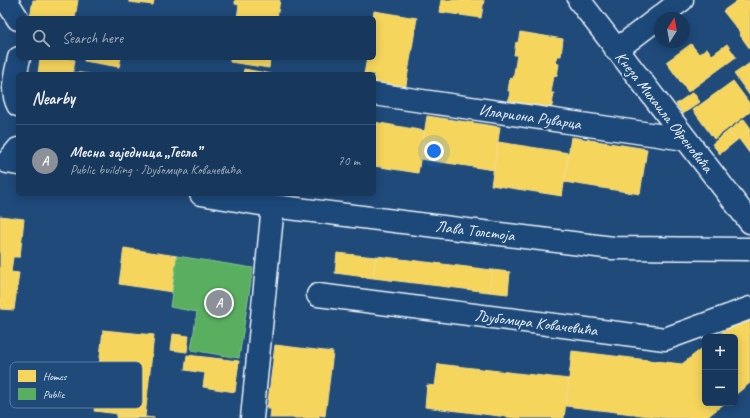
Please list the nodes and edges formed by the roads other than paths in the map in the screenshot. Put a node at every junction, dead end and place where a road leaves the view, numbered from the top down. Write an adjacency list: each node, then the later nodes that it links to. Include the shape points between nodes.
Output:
1 (6, 0): 4 (street)
2 (578, 0): 5 (street, Кнеза Михаила Обреновића)
3 (682, 0): 5 (street)
4 (16, 16)
5 (616, 50): 11 (street, Кнеза Михаила Обреновића)
6 (19, 60): 7 (street)
7 (16, 72)
8 (16, 73): 10 (street, via 13,88)
9 (376, 94): 11 (street, Илариона Руварца)
10 (16, 100)
11 (685, 139): 14 (street, Кнеза Михаила Обреновића)
12 (213, 196): 13 (street, Лава Толстоја)
13 (273, 206): 15 (street, Лава Толстоја, via 613,248); 18 (street)
14 (750, 222)
15 (750, 249)
16 (318, 295): 17 (street, Љубомира Ковачевића, via 665,339)
17 (750, 308)
18 (252, 418)

